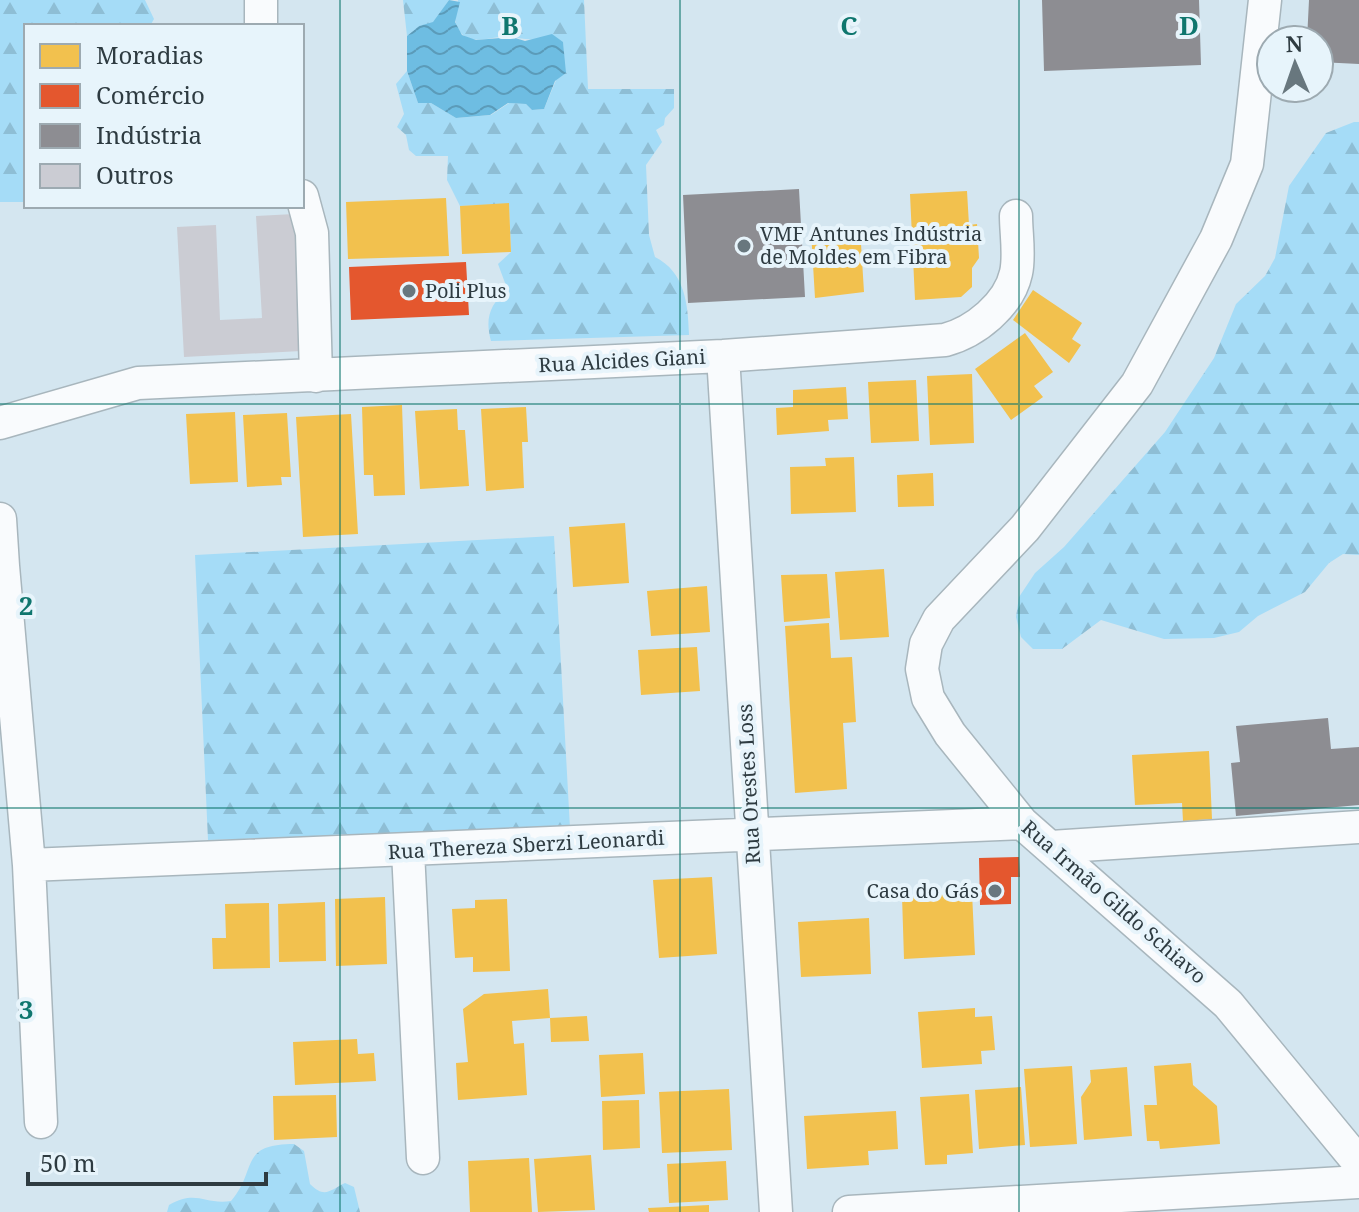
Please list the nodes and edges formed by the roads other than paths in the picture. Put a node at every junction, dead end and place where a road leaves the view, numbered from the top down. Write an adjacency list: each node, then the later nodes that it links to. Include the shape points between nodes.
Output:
1 (261, 0): 3 (street)
2 (1265, 0): 11 (street, Rua Irmão Gildo Schiavo, via 1247,164 1216,239 1137,384 1025,528 939,619 926,644 922,669 928,698 950,734)
3 (261, 24)
4 (304, 203): 7 (street, via 312,233)
5 (1016, 216): 6 (street, Rua Alcides Giani, via 1017,272 1011,287 991,313 963,335)
6 (723, 356): 7 (street, Rua Alcides Giani); 13 (street, Rua Orestes Loss)
7 (316, 376): 8 (street, Rua Alcides Giani, via 138,383)
8 (0, 423)
9 (0, 519): 10 (street)
10 (2, 566): 16 (street)
11 (1022, 823): 13 (street, Rua Thereza Sberzi Leonardi); 14 (street, Rua Irmão Gildo Schiavo)
12 (1359, 827): 14 (street)
13 (752, 835): 15 (street, Rua Thereza Sberzi Leonardi); 21 (street, Rua Orestes Loss)
14 (1051, 847): 19 (street, Rua Irmão Gildo Schiavo, via 1228,1004)
15 (408, 851): 16 (street, Rua Thereza Sberzi Leonardi); 18 (street)
16 (29, 865): 17 (street)
17 (41, 1122)
18 (423, 1158)
19 (1359, 1163)
20 (1359, 1182): 22 (street)
21 (776, 1212)
22 (849, 1212)

